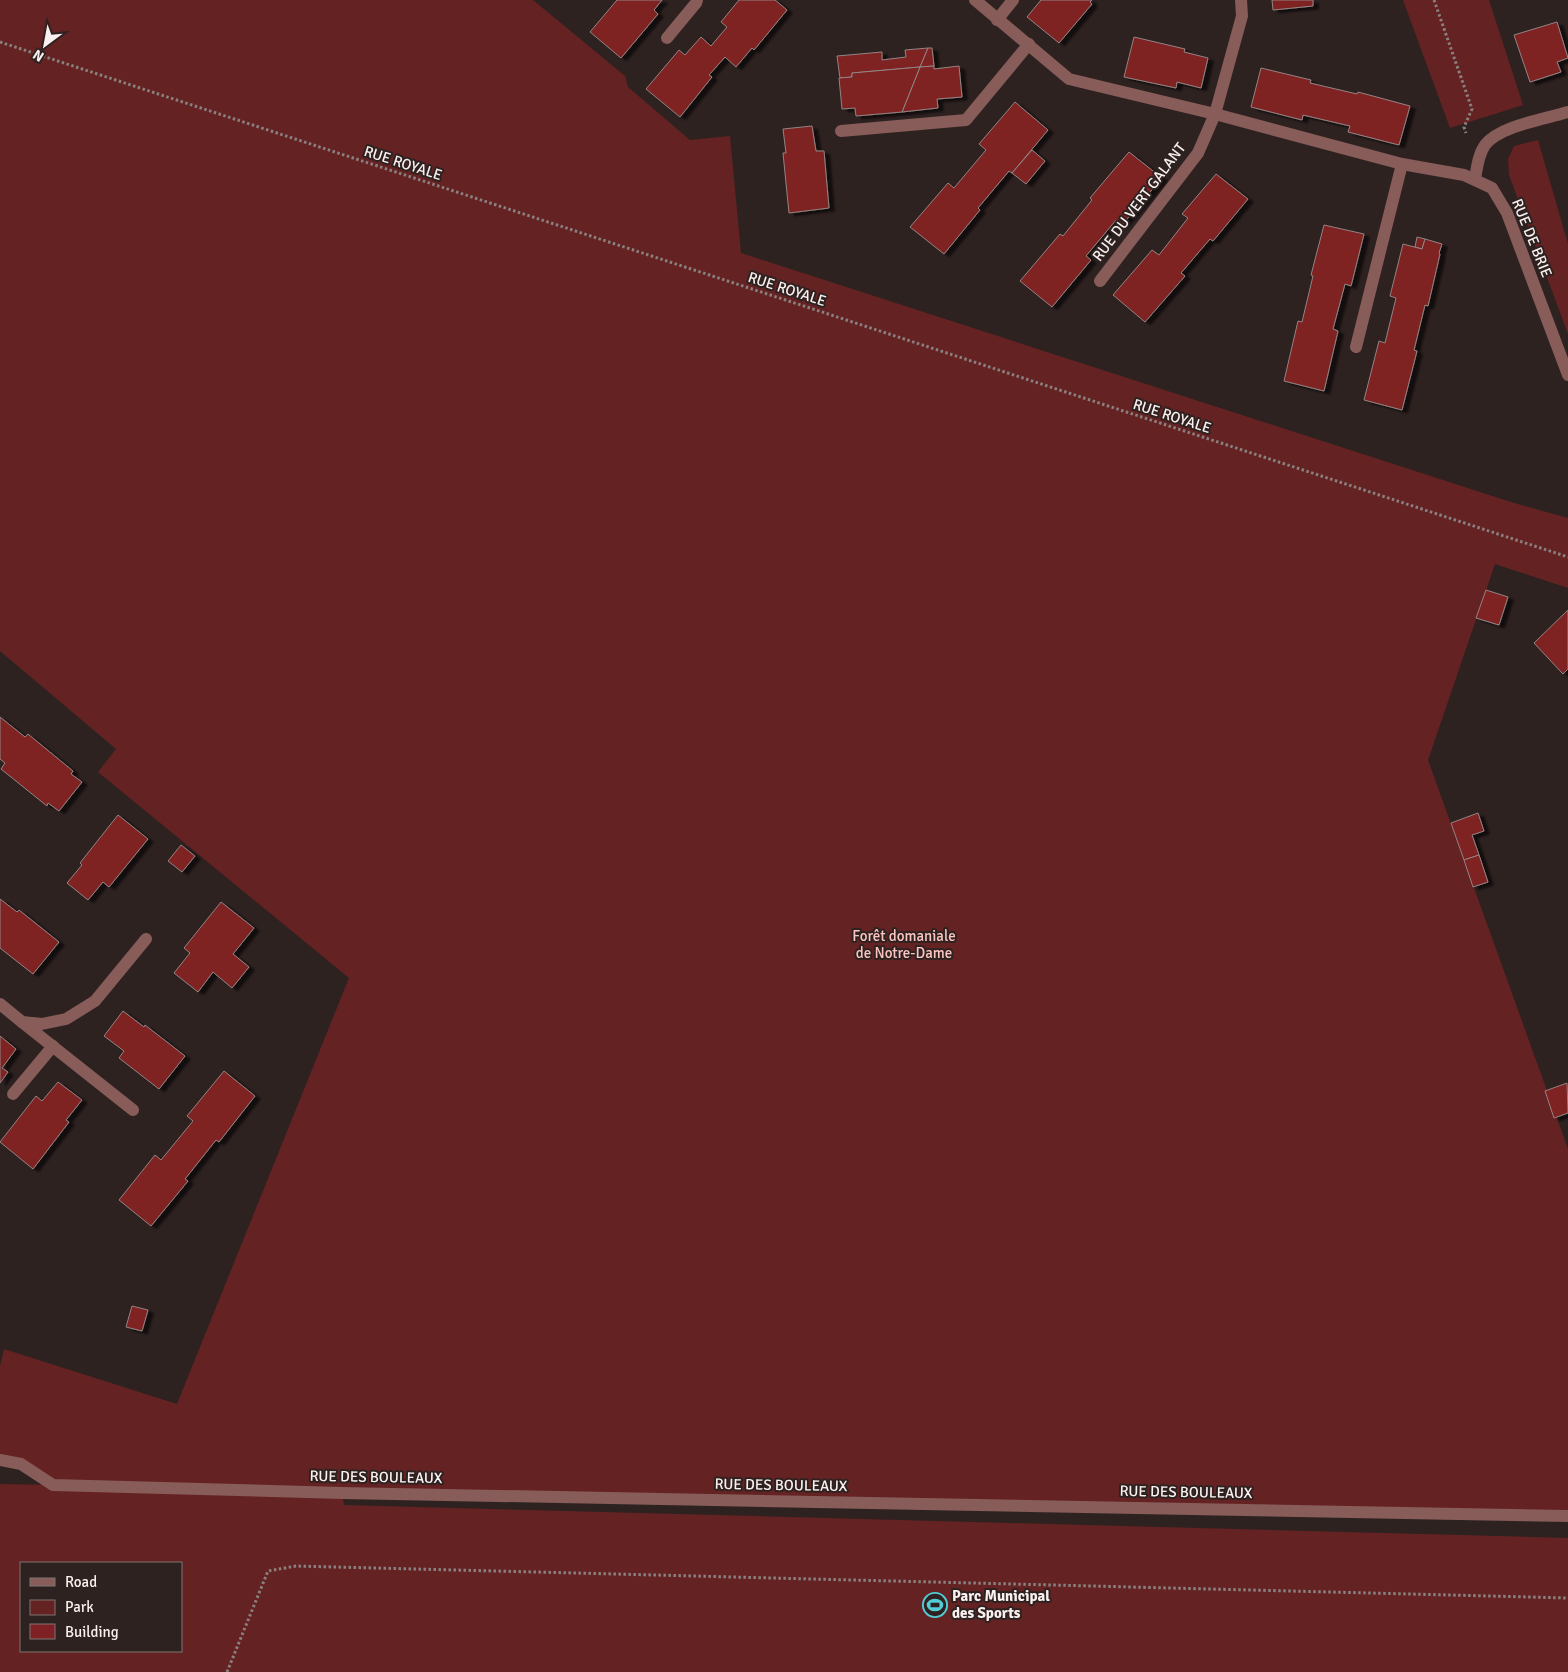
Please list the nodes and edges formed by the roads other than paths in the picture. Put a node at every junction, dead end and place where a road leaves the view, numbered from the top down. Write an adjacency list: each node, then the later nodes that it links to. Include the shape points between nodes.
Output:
1 (697, 0): 6 (street)
2 (975, 0): 5 (street)
3 (1013, 0): 5 (street)
4 (1241, 0): 9 (street, RUE DU VERT GALANT, via 1242,16)
5 (997, 20): 7 (street)
6 (667, 38)
7 (1029, 44): 9 (street, via 1069,79); 10 (street, via 966,120)
8 (1568, 112): 12 (street, via 1497,134 1479,156)
9 (1215, 114): 11 (street); 13 (street, RUE DU VERT GALANT, via 1198,153)
10 (841, 131)
11 (1402, 164): 12 (street); 14 (street)
12 (1475, 179): 15 (street, RUE DE BRIE, via 1492,188 1507,212)
13 (1100, 281)
14 (1356, 347)
15 (1568, 375)
16 (146, 939): 18 (street, via 95,1001 66,1019 42,1024)
17 (0, 1004): 18 (street)
18 (22, 1022): 19 (street)
19 (53, 1046): 20 (street); 21 (street)
20 (14, 1094)
21 (133, 1110)
22 (0, 1460): 23 (street, RUE DES BOULEAUX, via 21,1464 53,1485 63,1486)
23 (1568, 1516)

